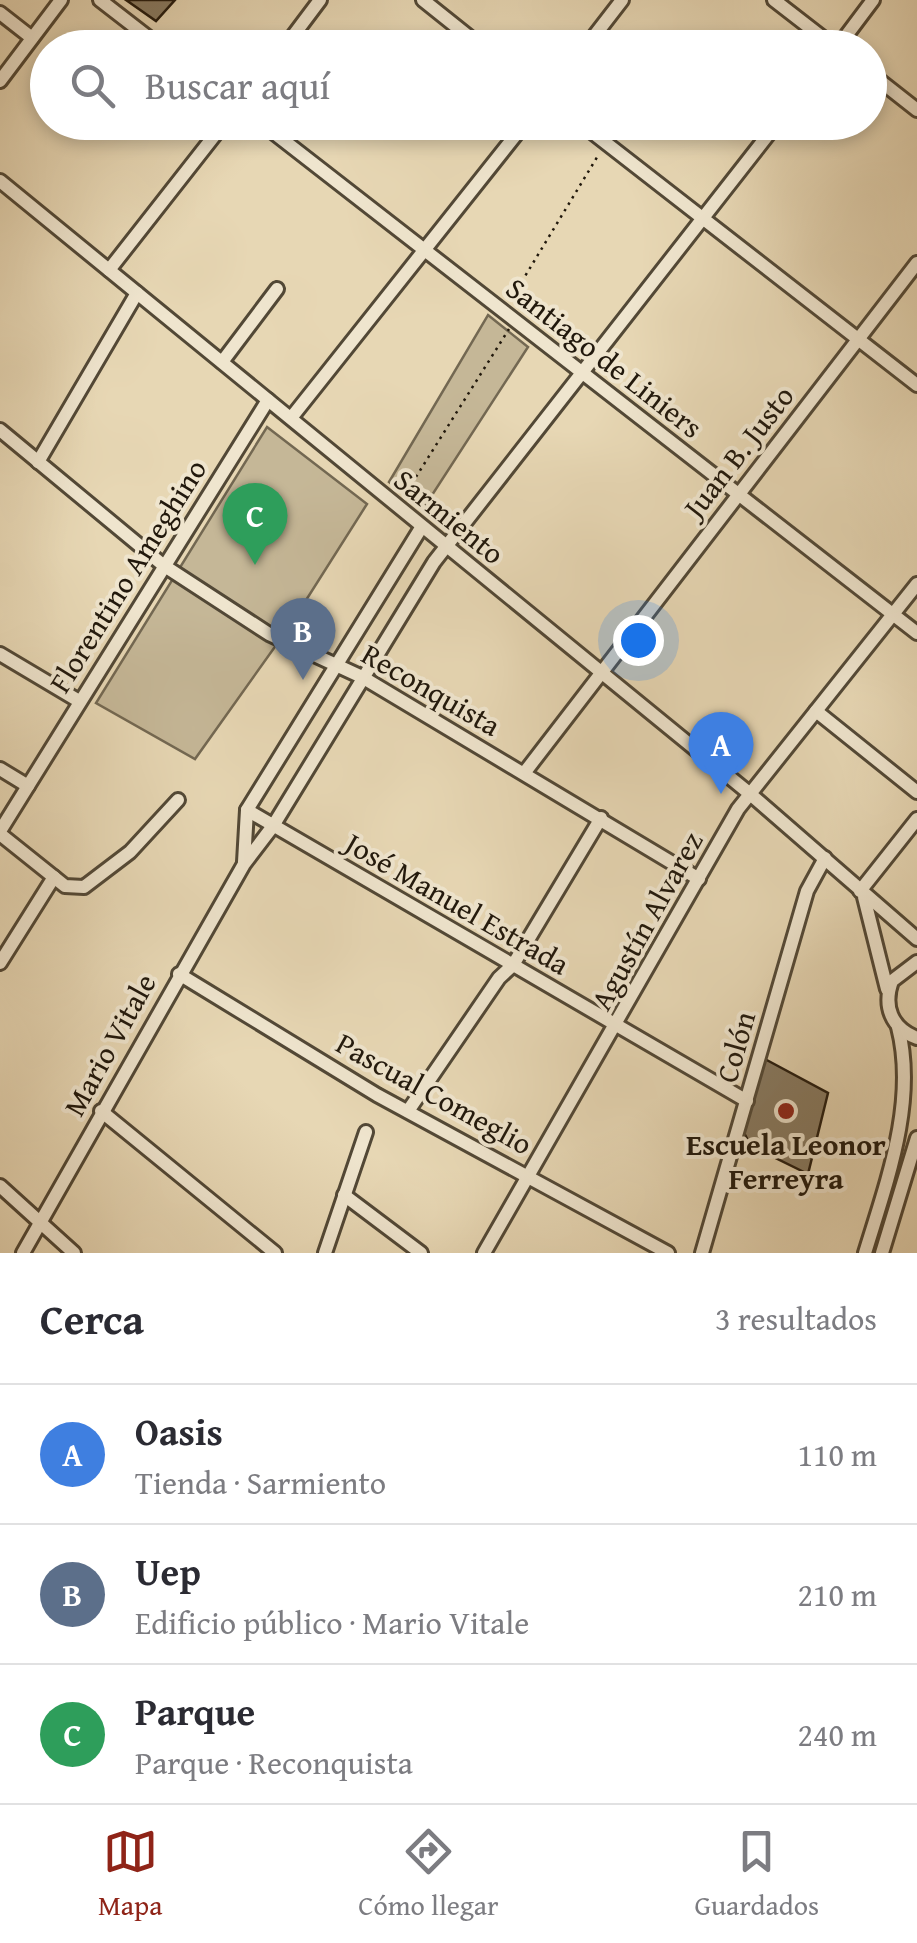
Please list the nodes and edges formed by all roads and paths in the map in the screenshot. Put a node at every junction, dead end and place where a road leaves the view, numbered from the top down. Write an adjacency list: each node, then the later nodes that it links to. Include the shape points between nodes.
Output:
1 (60, 0): 9 (street)
2 (100, 0): 10 (street)
3 (320, 0): 11 (street)
4 (423, 0): 12 (street)
5 (622, 0): 13 (street)
6 (774, 0): 14 (street)
7 (873, 0): 15 (street)
8 (0, 14): 16 (street)
9 (38, 30)
10 (139, 30)
11 (298, 30)
12 (460, 30)
13 (599, 30)
14 (813, 30)
15 (850, 30)
16 (30, 36)
17 (30, 41): 18 (street)
18 (0, 81)
19 (887, 86): 20 (street)
20 (917, 110)
21 (211, 140): 31 (street)
22 (283, 140): 29 (street, Santiago de Liniers)
23 (512, 140): 29 (street)
24 (601, 140): 26 (street)
25 (764, 140): 28 (street, Mario Vitale)
26 (605, 143): 28 (street); 34 (path)
27 (0, 181): 31 (street, Sarmiento)
28 (702, 219): 35 (street); 37 (street, Mario Vitale)
29 (426, 250): 34 (street, Santiago de Liniers); 40 (street)
30 (917, 263): 35 (street, Juan B. Justo)
31 (109, 270): 33 (street, Sarmiento)
32 (277, 289): 36 (street)
33 (137, 293): 36 (street, Sarmiento); 42 (street)
34 (510, 315): 37 (street, Santiago de Liniers); 44 (path)
35 (858, 340): 38 (street); 43 (street, Juan B. Justo)
36 (222, 362): 39 (street, Sarmiento)
37 (582, 373): 43 (street, Santiago de Liniers); 46 (street, Mario Vitale)
38 (917, 385)
39 (268, 400): 40 (street, Sarmiento); 47 (street, Florentino Ameghino)
40 (291, 418): 44 (street, Sarmiento)
41 (0, 430): 42 (street, Reconquista)
42 (38, 462): 47 (street, Reconquista)
43 (738, 494): 49 (street, Santiago de Liniers); 53 (street, Juan B. Justo)
44 (397, 508): 45 (street, Sarmiento)
45 (420, 528): 46 (street, Sarmiento); 52 (street, Mario Vitale)
46 (446, 548): 53 (street, Sarmiento); 54 (street, Mario Vitale)
47 (164, 565): 52 (street, Reconquista, via 269,634); 55 (street, Florentino Ameghino)
48 (917, 584): 49 (street, Agustín Alvarez)
49 (894, 614): 50 (street, Santiago de Liniers); 56 (street, Agustín Alvarez)
50 (917, 633)
51 (0, 654): 55 (street)
52 (335, 664): 54 (street, Reconquista); 63 (street, Mario Vitale)
53 (601, 672): 58 (street, Juan B. Justo); 61 (street, Sarmiento)
54 (362, 677): 58 (street, Reconquista); 66 (street, Mario Vitale)
55 (79, 702): 59 (street, Florentino Ameghino)
56 (816, 711): 60 (street); 61 (street, Agustín Alvarez)
57 (0, 770): 59 (street)
58 (525, 772): 64 (street, Reconquista)
59 (28, 786): 67 (street, Florentino Ameghino)
60 (917, 792)
61 (748, 794): 68 (street, Sarmiento); 71 (street, Agustín Alvarez)
62 (178, 800): 70 (street, via 130,852 84,887 64,886)
63 (248, 810): 66 (street, José Manuel Estrada); 69 (street, Mario Vitale)
64 (601, 818): 71 (street, Reconquista); 76 (street)
65 (917, 819): 72 (street)
66 (272, 826): 69 (street, Mario Vitale); 76 (street, José Manuel Estrada)
67 (0, 832): 70 (street)
68 (825, 858): 72 (street, Sarmiento); 82 (street, Colón, via 807,890)
69 (244, 864): 77 (street, Mario Vitale)
70 (54, 876): 75 (street)
71 (699, 878): 79 (street, Agustín Alvarez)
72 (862, 892): 73 (street, Sarmiento); 78 (street)
73 (917, 939)
74 (917, 962): 78 (street, via 900,971)
75 (0, 963)
76 (512, 965): 79 (street, José Manuel Estrada); 84 (street)
77 (179, 974): 83 (street, Mario Vitale); 84 (street, Pascual Comeglio)
78 (888, 992): 80 (street)
79 (617, 1025): 82 (street, José Manuel Estrada); 87 (street, Agustín Alvarez)
80 (898, 1027): 81 (street); 99 (street, via 910,1061 909,1094)
81 (917, 1038)
82 (747, 1100): 98 (street, Colón)
83 (101, 1111): 90 (street, Mario Vitale); 93 (street)
84 (408, 1111): 87 (street, Pascual Comeglio)
85 (366, 1132): 89 (street)
86 (917, 1138): 100 (street)
87 (529, 1175): 96 (street, Agustín Alvarez); 97 (street, Pascual Comeglio)
88 (0, 1186): 90 (street)
89 (344, 1195): 94 (street); 95 (street)
90 (40, 1223): 91 (street, Mario Vitale); 92 (street)
91 (23, 1253)
92 (74, 1253)
93 (275, 1253)
94 (325, 1253)
95 (420, 1253)
96 (484, 1253)
97 (668, 1253)
98 (702, 1253)
99 (865, 1253)
100 (882, 1253)

